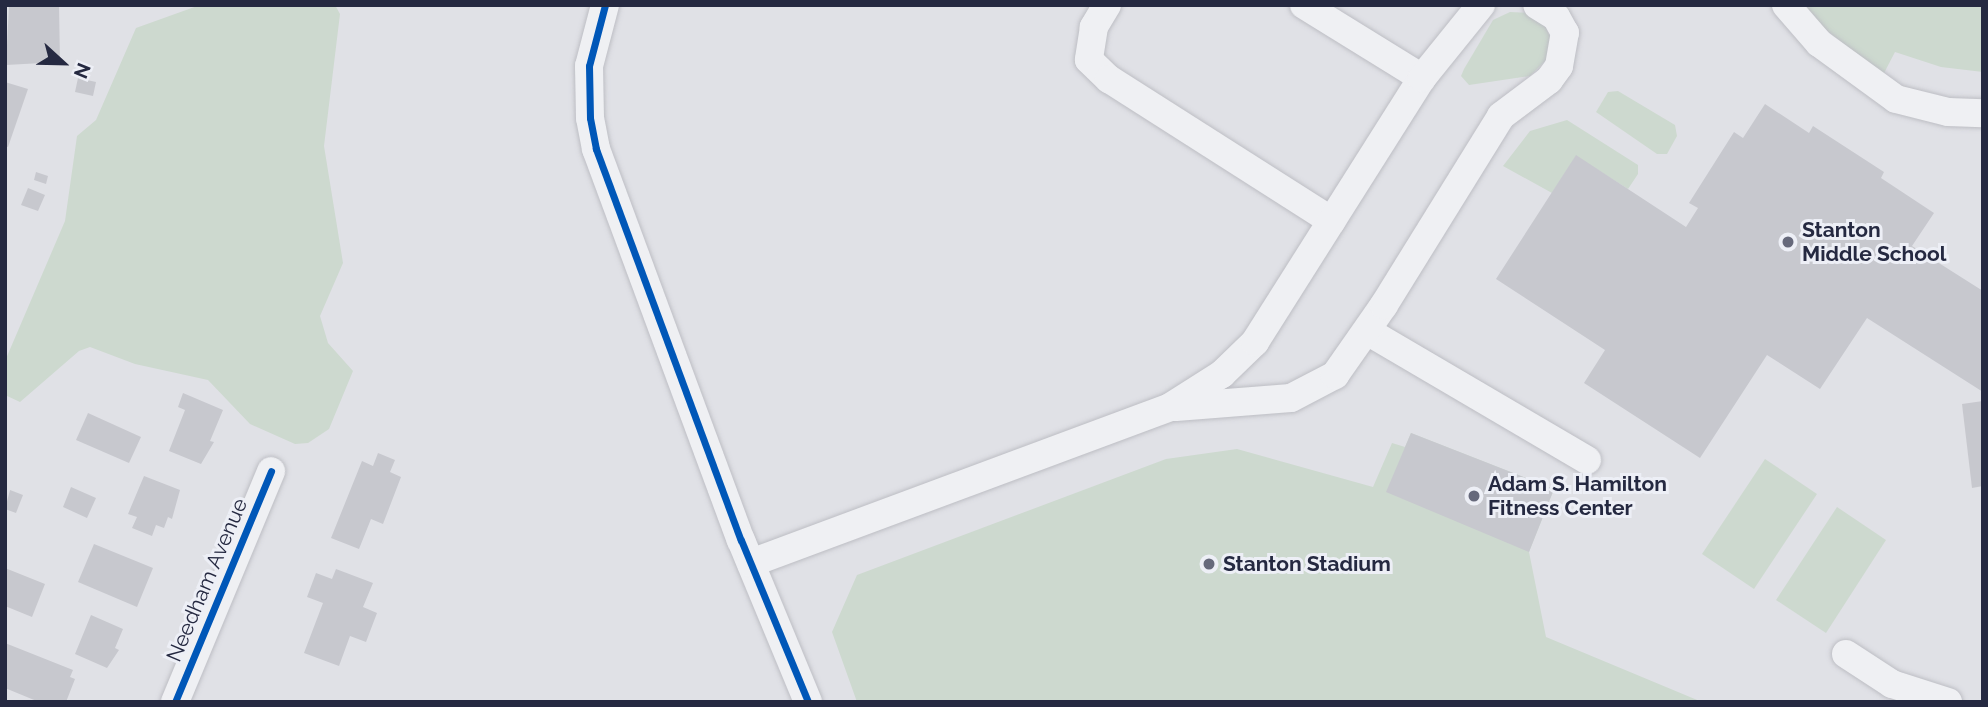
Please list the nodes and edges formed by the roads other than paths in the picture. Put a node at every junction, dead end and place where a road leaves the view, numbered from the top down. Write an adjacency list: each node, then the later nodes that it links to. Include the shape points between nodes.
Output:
1 (606, 5): 14 (street, via 589,66 596,149)
2 (1107, 5): 9 (street, via 1094,27 1090,60 1109,79)
3 (1304, 5): 7 (street)
4 (1482, 5): 7 (street)
5 (1537, 5): 10 (street, via 1556,17 1565,33 1559,66 1549,80 1501,116)
6 (1786, 5): 8 (street, via 1819,44 1896,99 1948,112)
7 (1422, 78): 9 (street)
8 (1983, 113)
9 (1332, 221): 11 (street, via 1255,342 1222,374)
10 (1367, 331): 11 (street, via 1335,375 1313,390 1261,404); 12 (street)
11 (1170, 407): 14 (street)
12 (1587, 460)
13 (271, 471): 16 (street, Needham Avenue)
14 (751, 563): 17 (street)
15 (1846, 654): 18 (street, via 1892,684)
16 (175, 702)
17 (808, 702)
18 (1948, 702)

